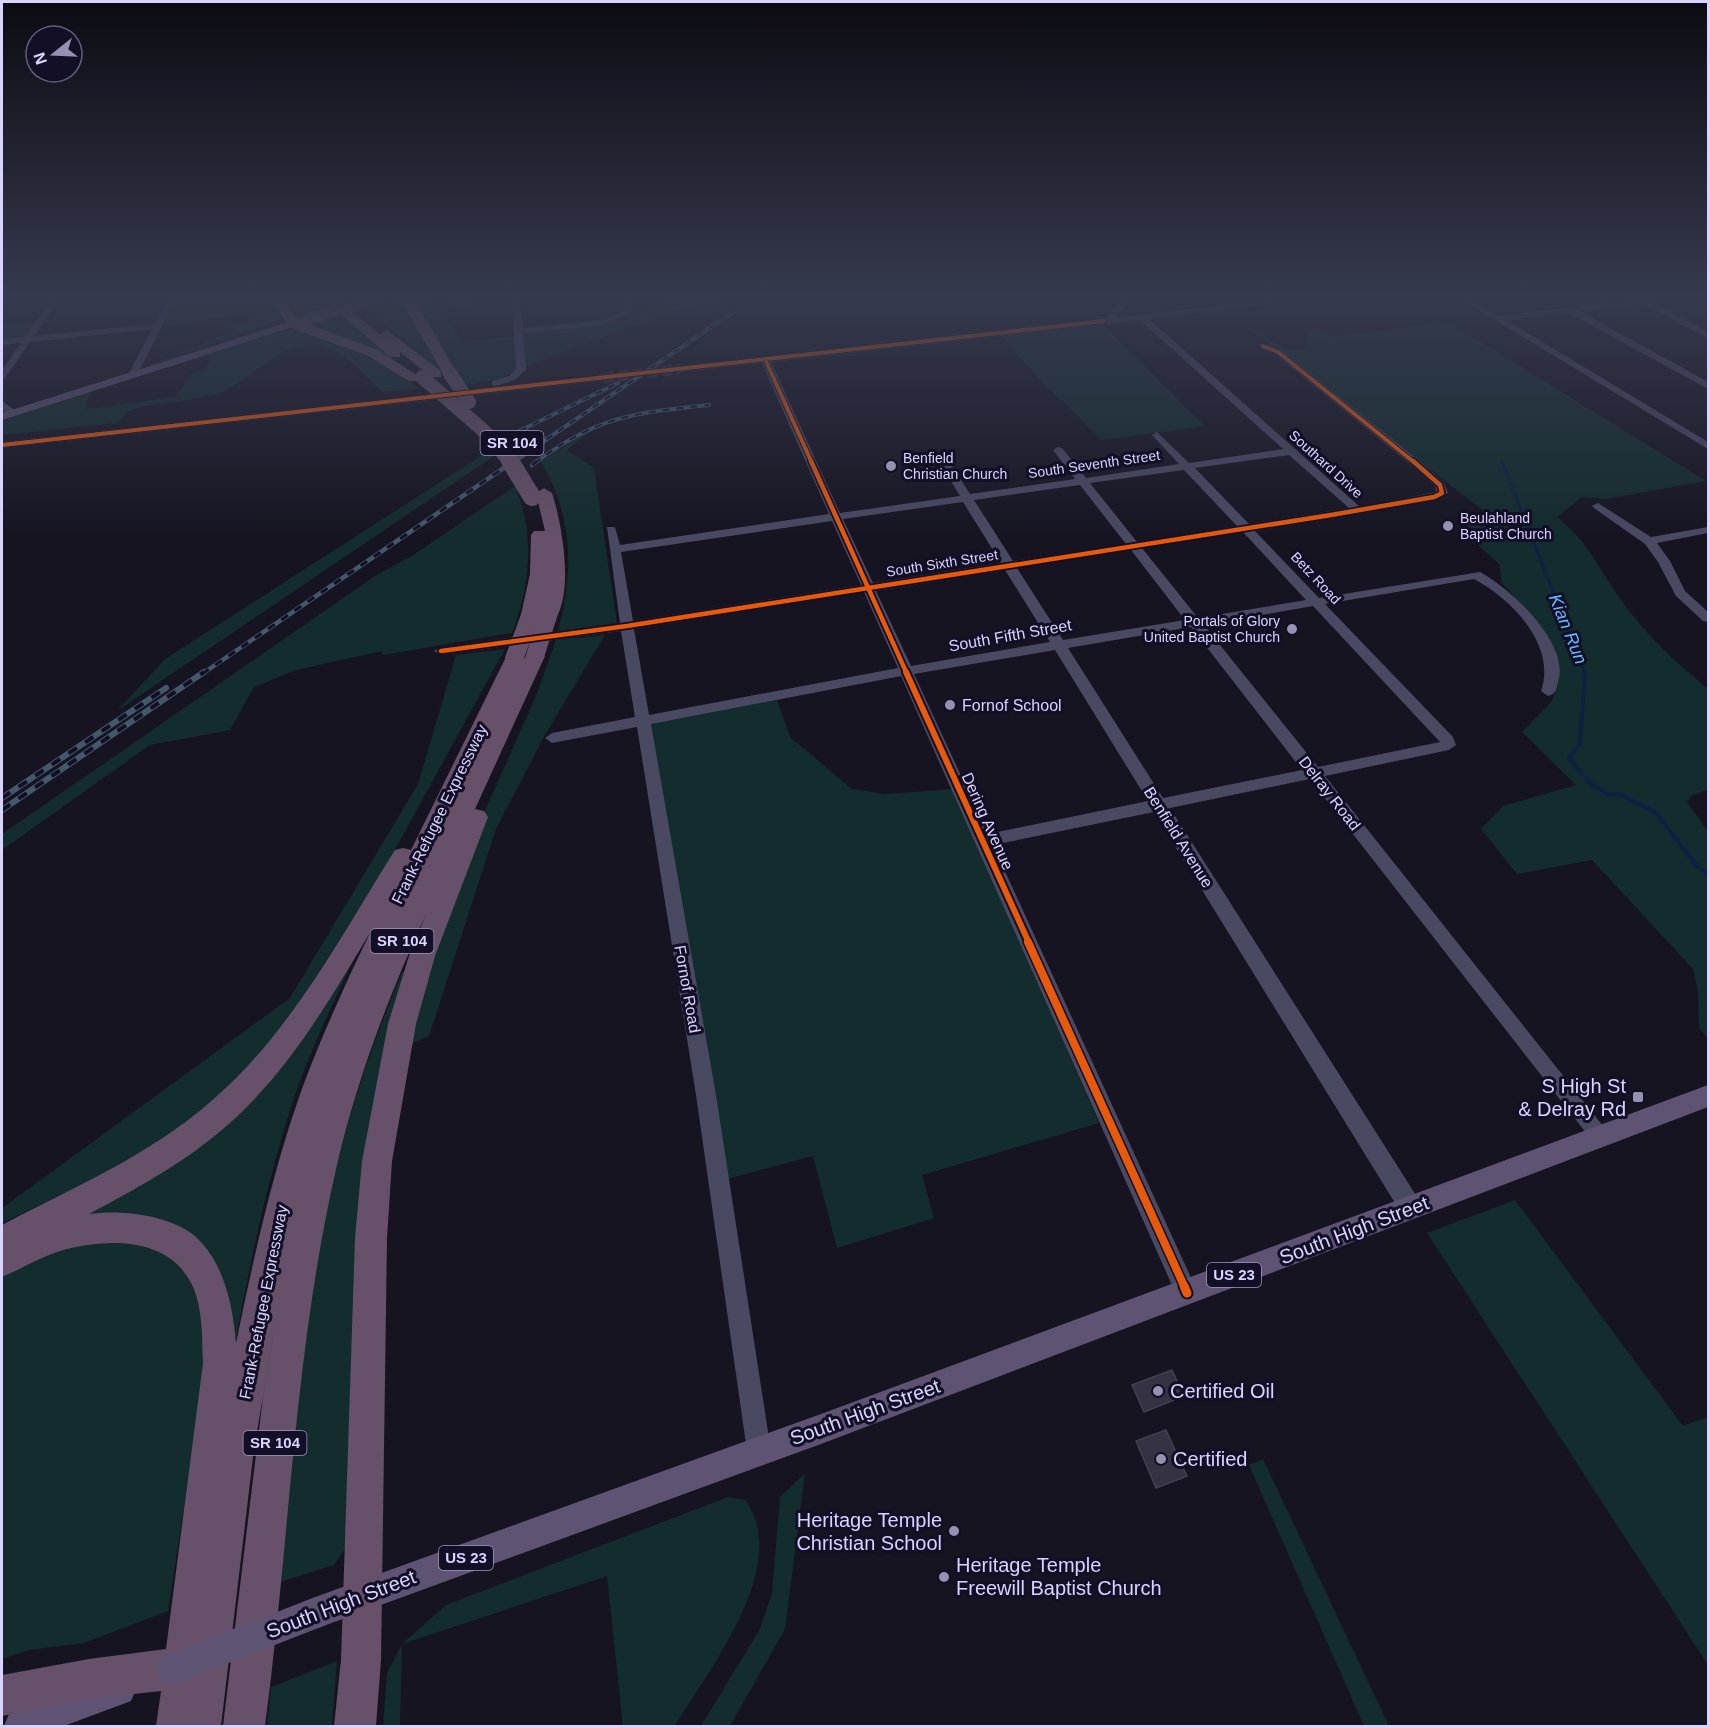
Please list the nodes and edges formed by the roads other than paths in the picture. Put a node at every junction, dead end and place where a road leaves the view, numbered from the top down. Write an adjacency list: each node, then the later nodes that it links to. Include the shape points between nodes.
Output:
1 (125, 378): 14 (main road)
2 (433, 378): 23 (highway, Frank-Refugee Expressway / SR 104, bridge, via 508,456)
3 (435, 378): 12 (highway, Frank-Refugee Expressway / SR 104)
4 (510, 378): 12 (street, via 479,385)
5 (604, 378): 12 (street)
6 (773, 378): 27 (street, Dering Avenue)
7 (1210, 378): 19 (street, Southard Drive)
8 (1310, 378): 26 (street, South Sixth Street, via 1418,465 1443,491 1437,496)
9 (1594, 378): 17 (street)
10 (1693, 378): 11 (street)
11 (1708, 386)
12 (472, 397): 16 (street); 23 (highway, Frank-Refugee Expressway / SR 104, via 527,462)
13 (2, 404): 14 (street)
14 (7, 415)
15 (1158, 435): 21 (street, Betz Road)
16 (2, 445)
17 (1708, 446)
18 (1058, 450): 22 (street, Delray Road)
19 (1292, 451): 21 (street, South Seventh Street); 26 (street, Southard Drive)
20 (946, 465): 24 (street, Benfield Avenue)
21 (1189, 465): 22 (street, South Seventh Street); 28 (street, Betz Road)
22 (1082, 481): 24 (street, South Seventh Street); 32 (street, Delray Road)
23 (538, 495): 37 (highway, Frank-Refugee Expressway / SR 104)
24 (966, 497): 27 (street, South Seventh Street); 34 (street, Benfield Avenue)
25 (1598, 506): 31 (street)
26 (1357, 510): 28 (street, South Sixth Street)
27 (835, 515): 33 (street, South Seventh Street); 35 (street, Dering Avenue)
28 (1248, 528): 32 (street, South Sixth Street); 36 (street, Betz Road)
29 (611, 529): 33 (street, Fornof Road)
30 (1708, 530): 31 (street)
31 (1649, 541): 38 (street, via 1680,593)
32 (1134, 546): 34 (street, South Sixth Street); 39 (street, Delray Road)
33 (615, 549): 40 (street, Fornof Road)
34 (1009, 565): 35 (street, South Sixth Street); 41 (street, Benfield Avenue)
35 (868, 587): 40 (street, South Sixth Street); 43 (street, Dering Avenue)
36 (1318, 602): 39 (street, South Fifth Street); 44 (street, South Fifth Street, via 1476,575 1505,593 1532,623 1552,667); 48 (street, Betz Road, via 1449,745)
37 (539, 618): 46 (highway, Frank-Refugee Expressway / SR 104, bridge, via 534,656); 50 (highway, Frank-Refugee Expressway / SR 104, bridge, via 514,659)
38 (1708, 618)
39 (1195, 622): 41 (street, South Fifth Street); 48 (street, Delray Road)
40 (627, 626): 42 (street, South Sixth Street); 45 (street, Fornof Road)
41 (1059, 645): 43 (street, South Fifth Street); 49 (street, Benfield Avenue)
42 (441, 651)
43 (906, 671): 45 (street, South Fifth Street); 51 (street, Dering Avenue)
44 (1548, 691)
45 (643, 720): 47 (street, South Fifth Street); 58 (street, Fornof Road, via 706,1095)
46 (503, 728): 59 (highway, via 471,832 422,956 388,1089 371,1238); 66 (highway, Frank-Refugee Expressway / SR 104, via 396,954 333,1124 305,1237 290,1329)
47 (552, 738)
48 (1315, 774): 49 (street); 53 (street, Delray Road)
49 (1159, 805): 51 (street); 54 (street, Benfield Avenue)
50 (436, 819): 55 (highway, via 404,855 343,954 273,1058 252,1082 220,1113 152,1161); 65 (highway, Frank-Refugee Expressway / SR 104, via 332,1043 291,1164 270,1247 254,1337)
51 (983, 841): 57 (street, Dering Avenue)
52 (1708, 1096): 53 (main road, South High Street / US 23)
53 (1601, 1136): 54 (main road, South High Street / US 23)
54 (1411, 1208): 57 (main road, South High Street / US 23)
55 (2, 1242)
56 (2, 1261): 64 (highway, via 65,1234 125,1227 148,1231 186,1249 209,1284 218,1325 220,1363)
57 (1187, 1293): 58 (main road, South High Street / US 23)
58 (759, 1450): 59 (main road, South High Street / US 23)
59 (362, 1595): 60 (main road, South High Street / US 23, bridge); 67 (highway)
60 (172, 1669): 61 (highway)
61 (87, 1691): 62 (highway); 63 (main road)
62 (2, 1696)
63 (21, 1726)
64 (177, 1726)
65 (200, 1726)
66 (244, 1726)
67 (355, 1726)

